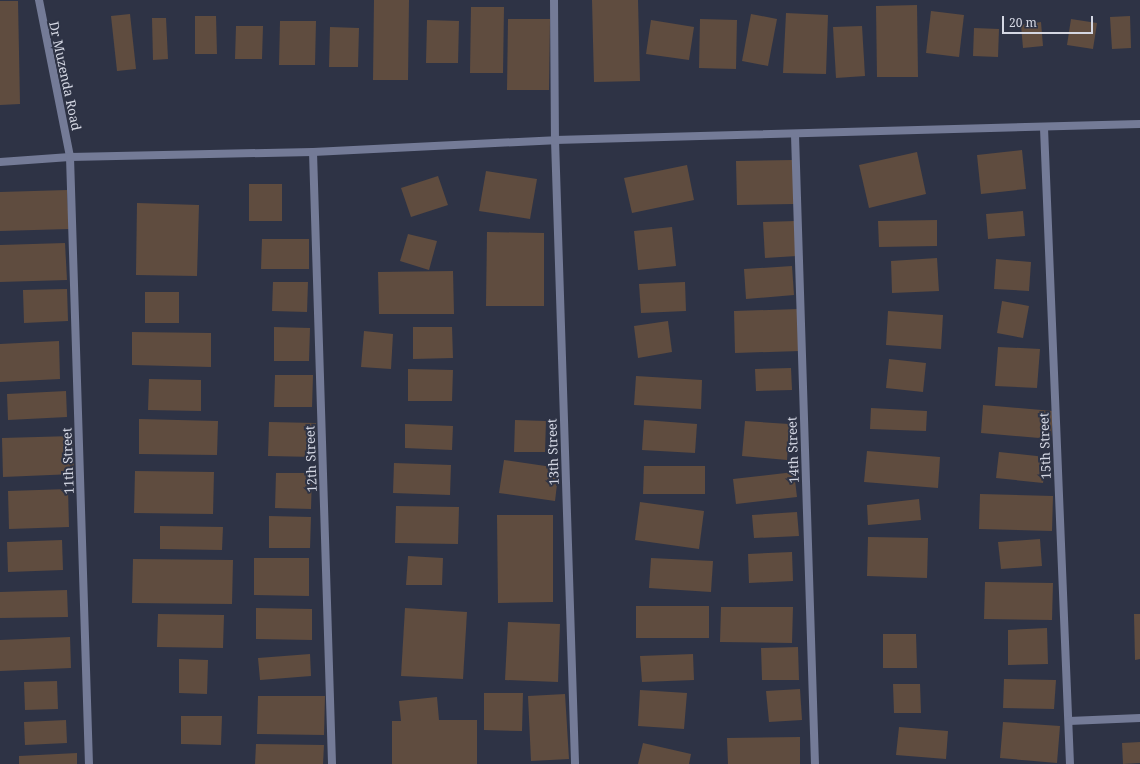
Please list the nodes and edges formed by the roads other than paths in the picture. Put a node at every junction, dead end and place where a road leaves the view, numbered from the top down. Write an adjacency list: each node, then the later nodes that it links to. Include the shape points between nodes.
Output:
1 (39, 0): 8 (street, Dr Muzenda Road)
2 (554, 0): 6 (street, 13th Street)
3 (1140, 124): 4 (street)
4 (1044, 128): 5 (street); 11 (street, 15th Street)
5 (795, 135): 6 (street); 15 (street, 14th Street)
6 (555, 140): 7 (street); 14 (street, 13th Street)
7 (313, 152): 8 (street); 13 (street, 12th Street)
8 (70, 157): 9 (street); 12 (street, 11th Street)
9 (0, 162)
10 (1140, 718): 11 (street)
11 (1069, 721): 16 (street, 15th Street)
12 (89, 764)
13 (332, 764)
14 (575, 764)
15 (815, 764)
16 (1070, 764)

